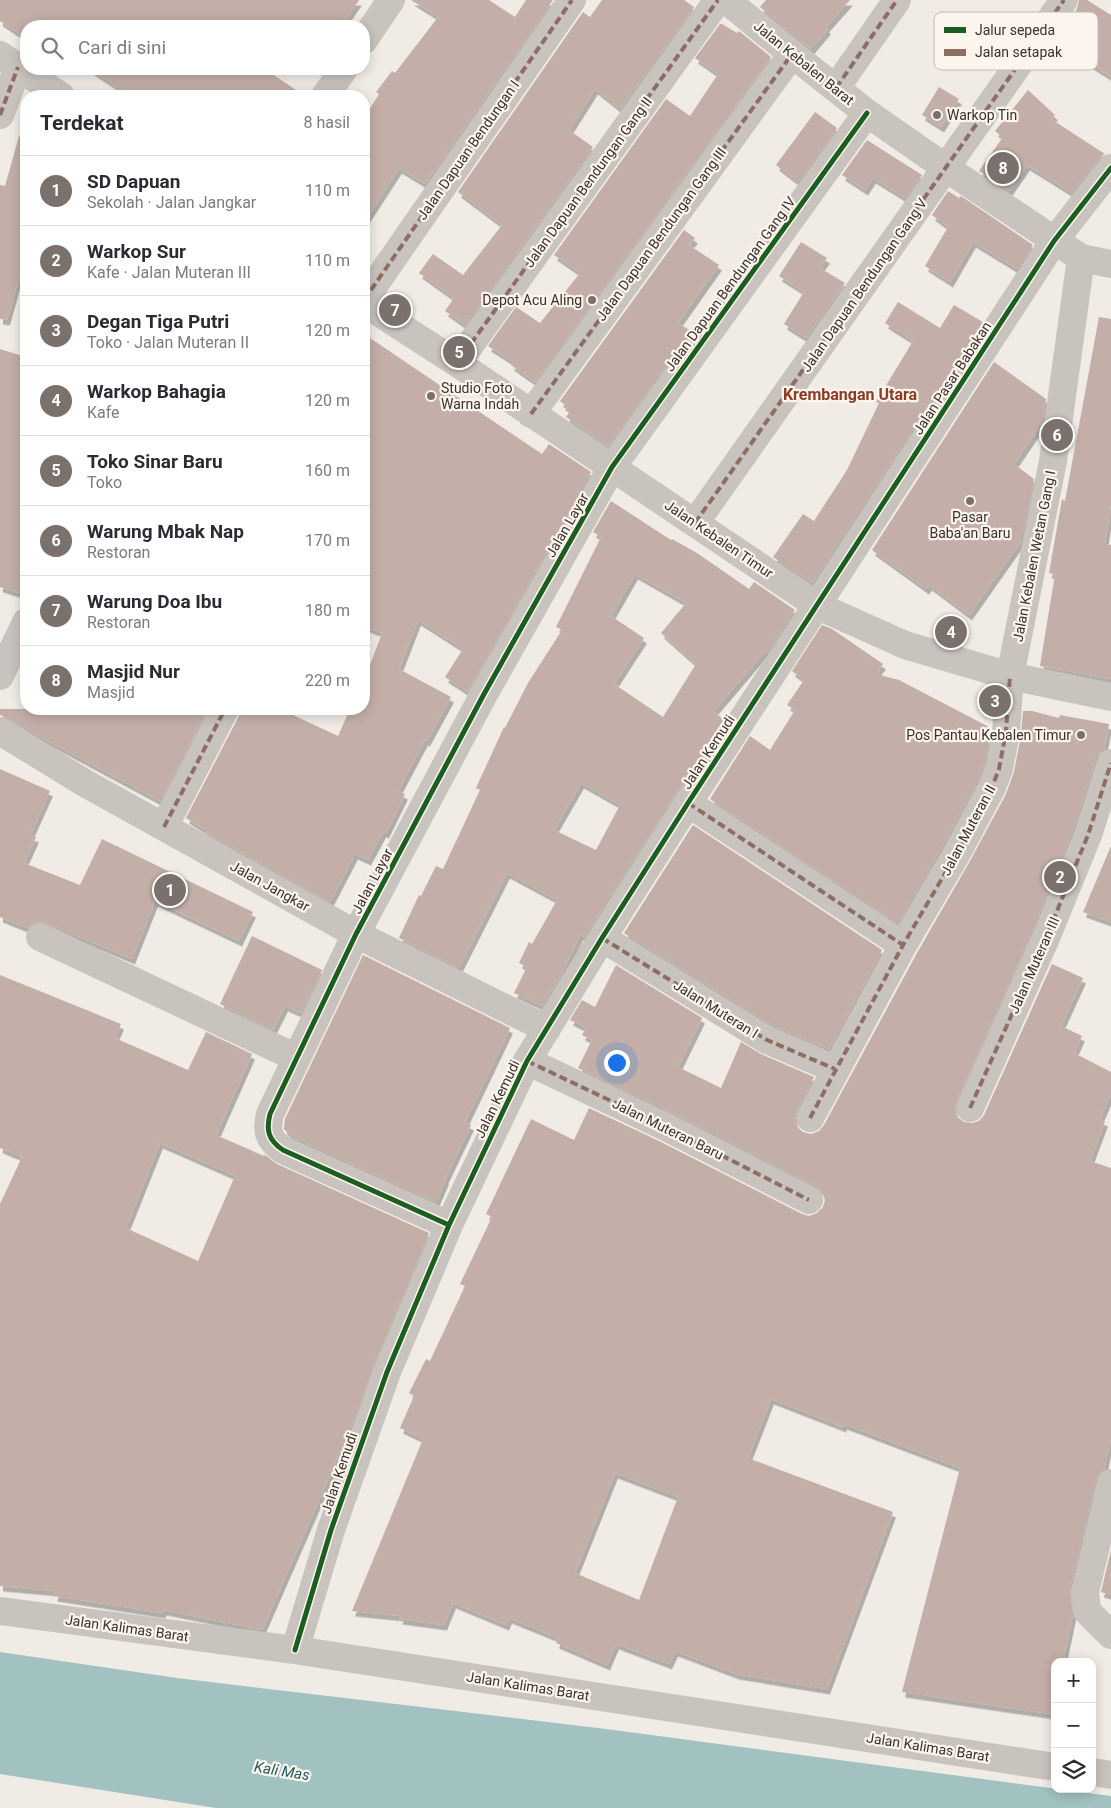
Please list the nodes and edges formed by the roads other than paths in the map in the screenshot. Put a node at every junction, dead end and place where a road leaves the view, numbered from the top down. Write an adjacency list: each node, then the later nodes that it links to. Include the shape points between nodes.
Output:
1 (391, 0): 8 (street)
2 (572, 0): 25 (street, Jalan Dapuan Bendungan I)
3 (718, 0): 27 (street, Jalan Dapuan Bendungan Gang II)
4 (726, 0): 9 (street, Jalan Kebalen Barat)
5 (897, 0): 15 (street)
6 (1064, 0): 7 (street, Jalan Dapuan Bendungan Gang V)
7 (1056, 12)
8 (370, 31)
9 (792, 54): 15 (street, Jalan Kebalen Barat); 28 (street, Jalan Dapuan Bendungan Gang III)
10 (9, 61): 11 (street); 19 (street)
11 (20, 68)
12 (1015, 70): 20 (street, Jalan Dapuan Bendungan Gang V)
13 (30, 75): 16 (street)
14 (340, 75): 17 (street)
15 (836, 88): 18 (street, Jalan Kebalen Barat)
16 (52, 90)
17 (329, 90)
18 (867, 113): 20 (street, Jalan Kebalen Barat); 29 (street, Jalan Dapuan Bendungan Gang IV)
19 (0, 115)
20 (946, 168): 22 (street, Jalan Kebalen Barat); 30 (street, Jalan Dapuan Bendungan Gang V)
21 (1111, 168): 22 (street, Jalan Pasar Babakan)
22 (1054, 242): 23 (street, Jalan Kebalen Barat); 31 (street, Jalan Pasar Babakan)
23 (1081, 258): 24 (street, Jalan Kebalen Barat); 34 (street, Jalan Kebalen Wetan Gang I, via 1053,461)
24 (1111, 264)
25 (370, 292)
26 (370, 305): 27 (street, Jalan Kebalen Timur)
27 (457, 363): 28 (street, Jalan Kebalen Timur)
28 (531, 414): 29 (street, Jalan Kebalen Timur)
29 (612, 467): 30 (street, Jalan Kebalen Timur); 41 (street, Jalan Layar, via 484,694)
30 (696, 524): 31 (street, Jalan Kebalen Timur)
31 (818, 606): 34 (street, Jalan Kebalen Timur, via 905,645); 39 (street, Jalan Kemudi)
32 (20, 634): 33 (street)
33 (0, 676)
34 (1010, 676): 35 (street, Jalan Kebalen Timur); 44 (street, Jalan Muteran II, via 1006,732 992,787 958,853)
35 (1111, 697)
36 (222, 715): 40 (street)
37 (0, 731): 40 (street, Jalan Jangkar)
38 (1111, 763): 49 (street, Jalan Muteran III, via 1085,844)
39 (688, 803): 43 (street, Jalan Kemudi); 44 (street)
40 (164, 827): 41 (street, Jalan Jangkar)
41 (356, 934): 45 (street, Jalan Jangkar); 46 (street, Jalan Layar)
42 (40, 937): 46 (street)
43 (602, 938): 45 (street, Jalan Kemudi); 48 (street, Jalan Muteran I, via 767,1040)
44 (903, 945): 48 (street, Jalan Muteran II)
45 (547, 1029): 47 (street, Jalan Kemudi)
46 (297, 1058): 52 (street, Jalan Layar, via 270,1114 267,1127 276,1145)
47 (527, 1061): 51 (street, Jalan Muteran Baru); 52 (street, Jalan Kemudi)
48 (835, 1069): 50 (street, Jalan Muteran II)
49 (970, 1108)
50 (810, 1118)
51 (808, 1200)
52 (449, 1225): 56 (street, Jalan Kemudi, via 387,1372 331,1530)
53 (1111, 1483): 55 (street, via 1085,1592 1087,1610)
54 (0, 1611): 56 (street, Jalan Kalimas Barat)
55 (1111, 1635)
56 (295, 1650): 57 (street, Jalan Kalimas Barat)
57 (1051, 1766)
58 (1096, 1773): 59 (street)
59 (1111, 1775)

